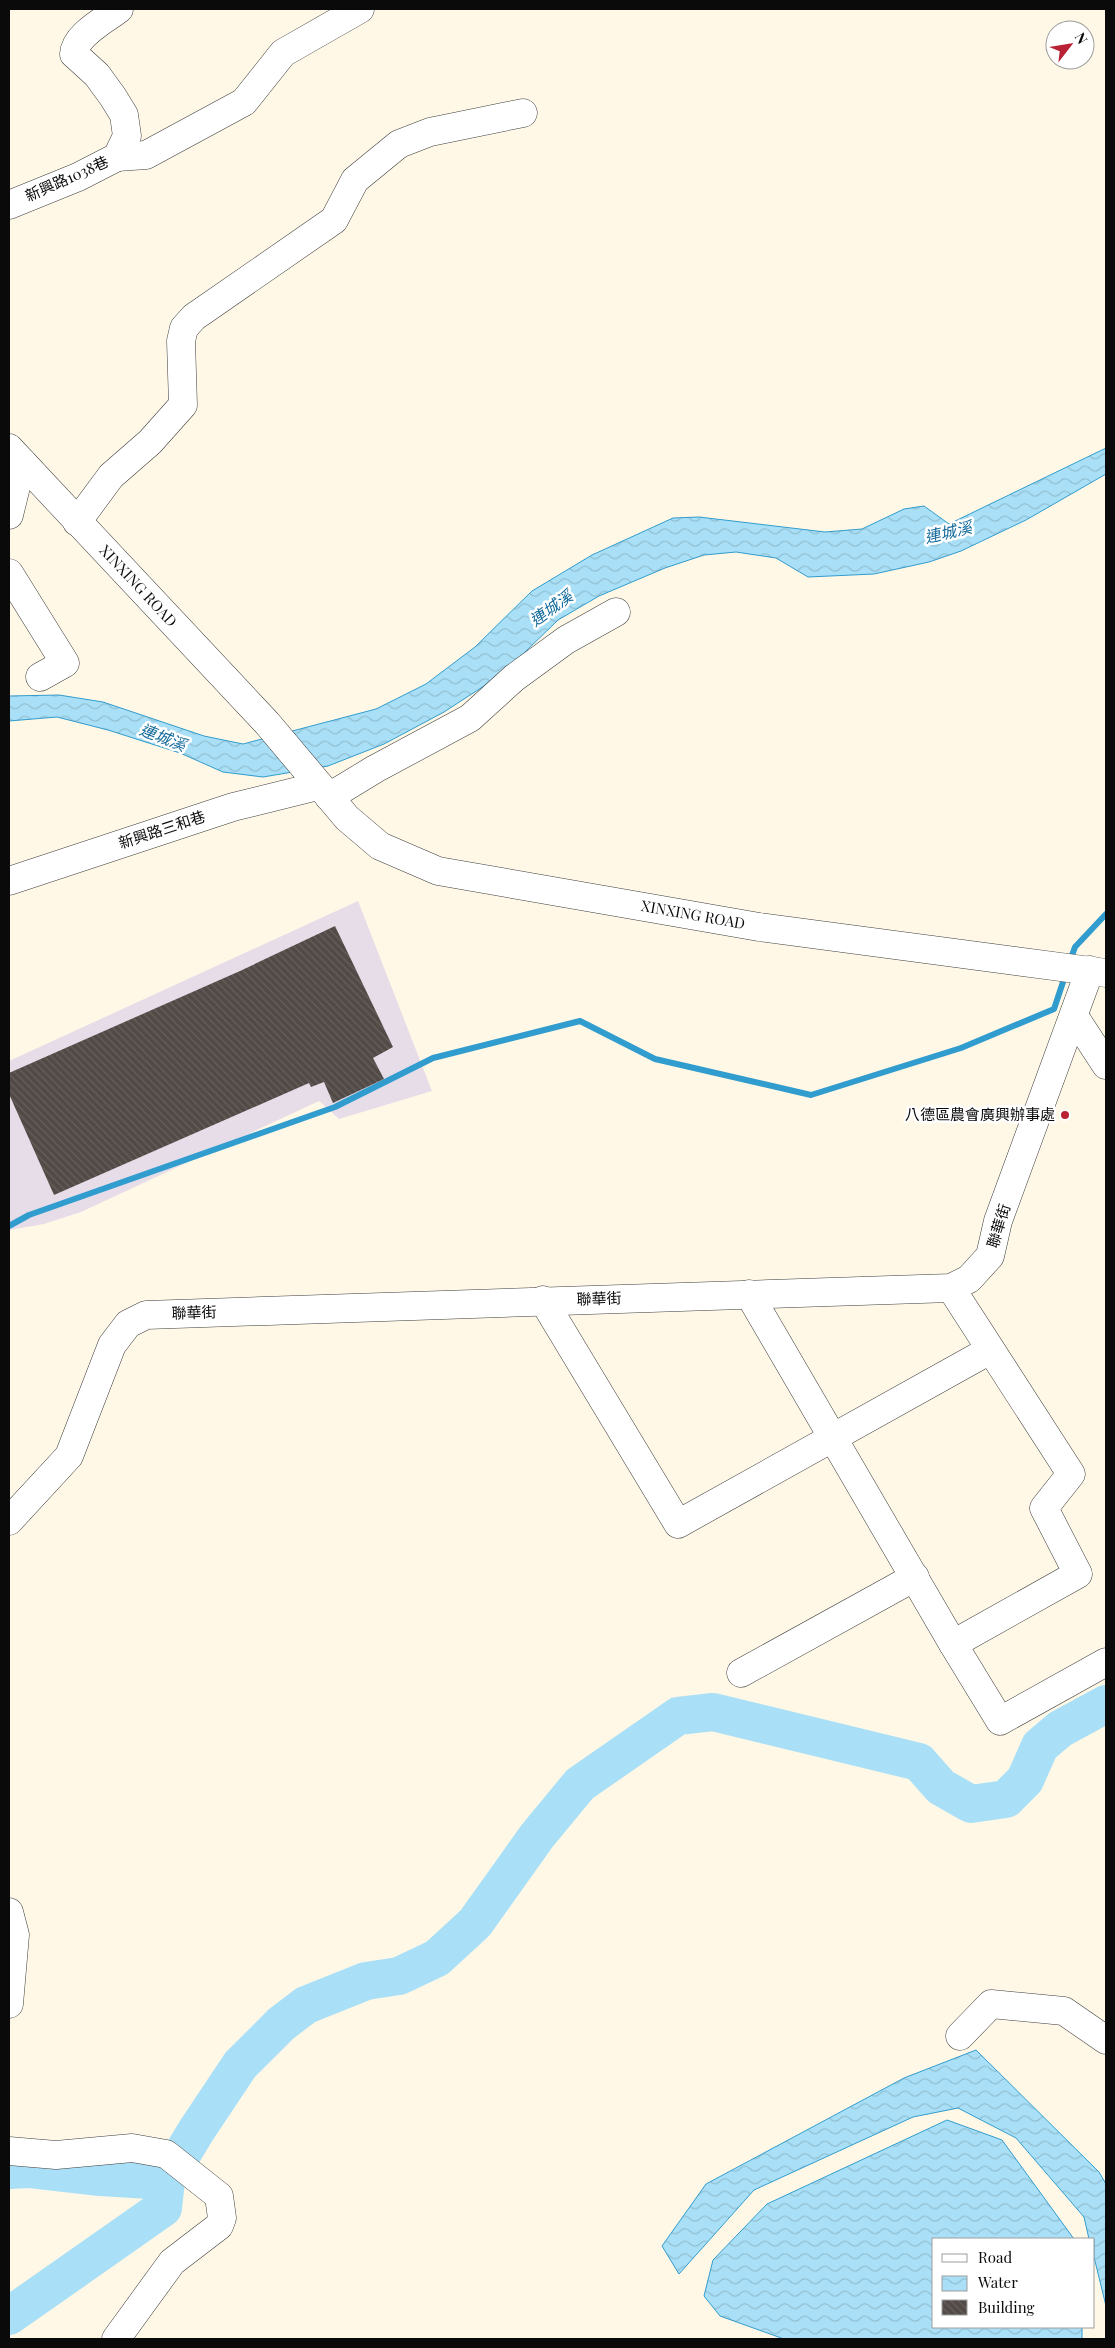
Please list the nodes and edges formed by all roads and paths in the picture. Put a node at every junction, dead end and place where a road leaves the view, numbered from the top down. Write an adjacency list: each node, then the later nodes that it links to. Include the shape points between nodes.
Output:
1 (119, 9): 4 (street, 新興路1038巷, via 84,36 74,48 74,54 98,75 124,115 127,136)
2 (360, 9): 4 (street, via 283,53 244,102 146,155)
3 (523, 113): 8 (street, via 430,132 399,144 355,180 334,220 194,317 184,328 182,341 182,405 150,442 112,476)
4 (117, 157): 5 (street, 新興路1038巷)
5 (9, 206)
6 (15, 455): 7 (street); 8 (street, XINXING ROAD)
7 (9, 512)
8 (77, 522): 12 (street, XINXING ROAD, via 268,724)
9 (9, 573): 11 (street, via 65,662)
10 (616, 612): 12 (street, 新興路三和巷, via 566,640 514,678 470,718 375,769)
11 (40, 677)
12 (320, 788): 13 (street, 新興路三和巷, via 233,807); 14 (street, XINXING ROAD, via 347,818 380,846 438,872 759,927)
13 (9, 881)
14 (1093, 971): 15 (street, 聯華街)
15 (1074, 1016): 16 (street); 17 (street, 聯華街, via 998,1221 990,1256 969,1279)
16 (1106, 1065)
17 (950, 1288): 18 (street, 聯華街); 20 (street)
18 (749, 1294): 19 (street, 聯華街); 21 (street)
19 (543, 1300): 21 (street, via 678,1524); 22 (street, 聯華街, via 146,1315 128,1324 112,1346 69,1456)
20 (990, 1350): 21 (street); 24 (street, via 1071,1474 1044,1508 1078,1574)
21 (834, 1437): 23 (street)
22 (9, 1521)
23 (914, 1577): 24 (street); 26 (street)
24 (953, 1644): 25 (street, via 1000,1721)
25 (1106, 1662)
26 (741, 1673)
27 (9, 1912): 28 (street, via 15,1935)
28 (9, 2004)
29 (960, 2036): 30 (street, via 991,2004 1064,2012)
30 (1106, 2040)
31 (9, 2151): 32 (street, via 56,2155 132,2148 166,2154 219,2196 222,2218 219,2226 172,2262)
32 (116, 2339)

